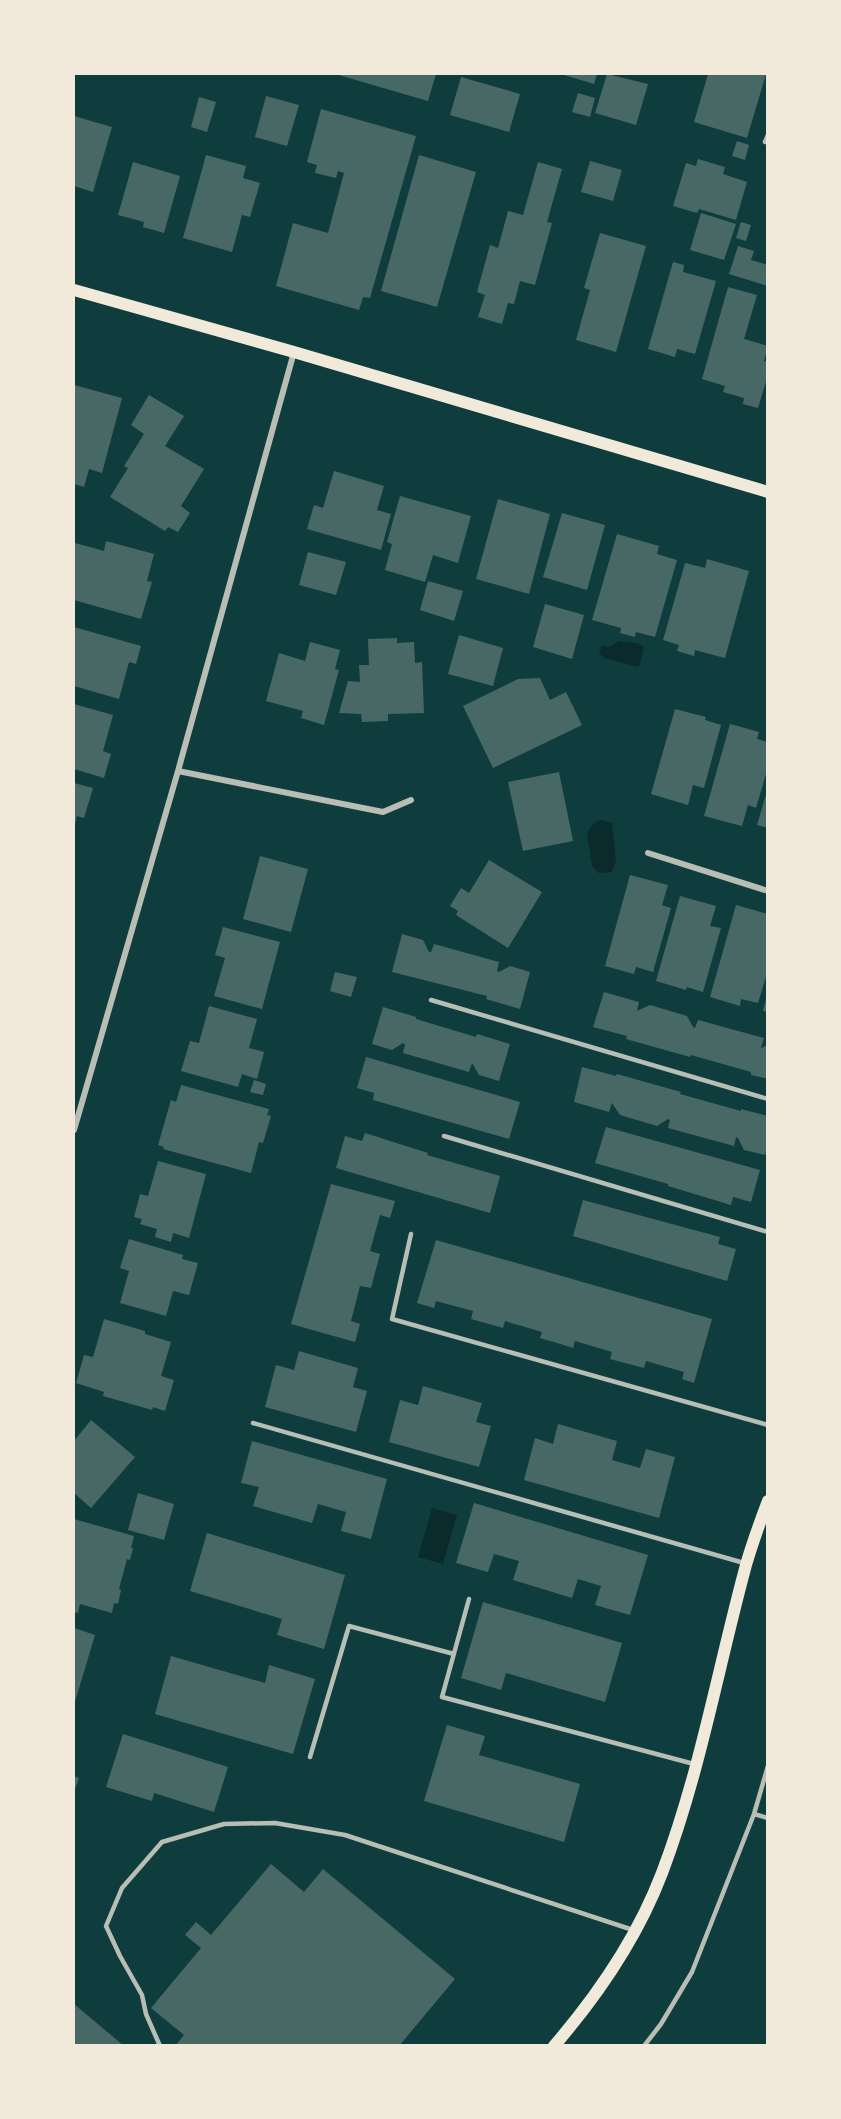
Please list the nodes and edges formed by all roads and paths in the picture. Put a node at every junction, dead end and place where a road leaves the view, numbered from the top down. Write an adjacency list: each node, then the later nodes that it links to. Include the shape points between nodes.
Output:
1 (768, 135): 2 (lane)
2 (765, 142)
3 (74, 290): 4 (main road)
4 (294, 352): 5 (main road); 6 (street)
5 (768, 492)
6 (178, 771): 7 (street, via 383,812); 12 (street)
7 (411, 800)
8 (648, 853): 9 (street)
9 (768, 891)
10 (431, 1000): 11 (lane)
11 (768, 1100)
12 (74, 1130)
13 (444, 1136): 14 (lane)
14 (768, 1232)
15 (411, 1234): 17 (lane, via 392,1319)
16 (253, 1423): 19 (lane)
17 (768, 1425)
18 (768, 1501): 19 (main road)
19 (747, 1563): 23 (main road)
20 (469, 1599): 21 (lane)
21 (454, 1654): 22 (lane, via 349,1626); 23 (lane, via 442,1697)
22 (310, 1757)
23 (696, 1765): 27 (main road, via 662,1874)
24 (768, 1766): 25 (lane)
25 (754, 1814): 26 (lane); 30 (lane, via 692,1972)
26 (768, 1818)
27 (635, 1930): 28 (lane, via 345,1835 275,1823 224,1824 162,1842 122,1888 106,1926 142,1995); 29 (main road, via 607,1977)
28 (160, 2046)
29 (554, 2046)
30 (644, 2046)

